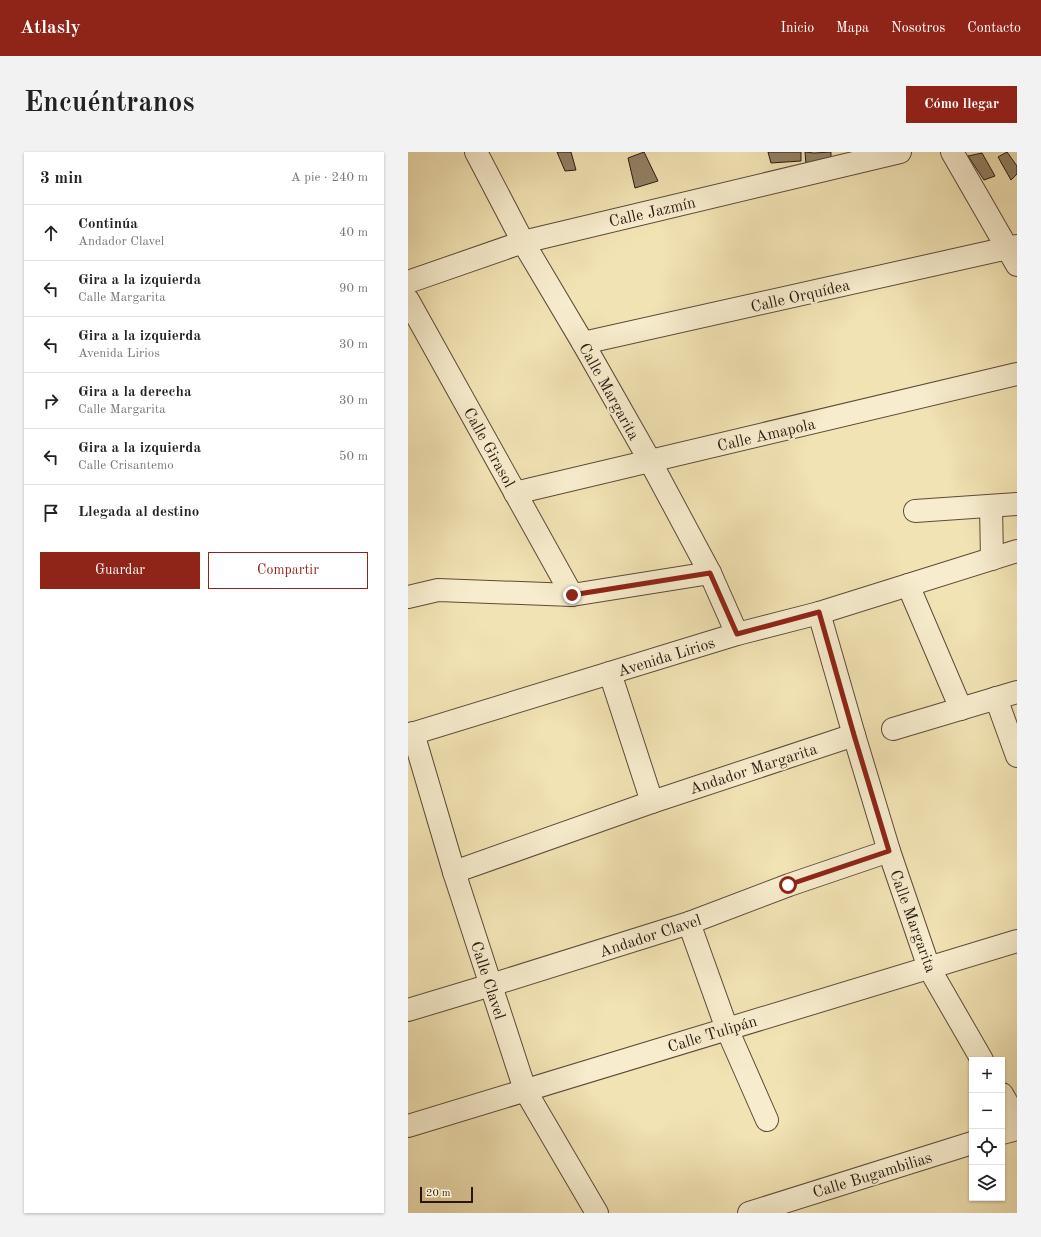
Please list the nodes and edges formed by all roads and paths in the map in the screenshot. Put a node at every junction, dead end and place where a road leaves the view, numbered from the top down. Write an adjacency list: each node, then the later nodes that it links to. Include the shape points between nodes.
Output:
1 (476, 152): 4 (street, Calle Margarita)
2 (900, 152): 4 (street, Calle Jazmín)
3 (952, 152): 5 (street)
4 (523, 242): 6 (street, Calle Jazmín); 8 (street, Calle Margarita)
5 (1014, 253): 8 (street, Calle Orquídea)
6 (408, 282)
7 (408, 300): 11 (street, Calle Girasol)
8 (583, 343): 10 (street, Calle Margarita)
9 (1017, 374): 10 (street, Calle Amapola)
10 (650, 461): 11 (street, Calle Amapola); 17 (street, Calle Margarita)
11 (516, 493): 19 (street, Calle Girasol)
12 (1017, 504): 13 (street)
13 (991, 506): 14 (street); 16 (street)
14 (915, 511)
15 (1017, 551): 16 (street, Avenida Lirios)
16 (992, 559): 18 (street, Avenida Lirios)
17 (710, 573): 19 (street); 22 (street, Calle Margarita)
18 (908, 585): 21 (street, Avenida Lirios); 26 (street)
19 (572, 595): 20 (street, via 438,590)
20 (408, 597)
21 (819, 612): 22 (street, Avenida Lirios); 29 (street, Calle Margarita)
22 (737, 634): 23 (street, Avenida Lirios)
23 (610, 673): 28 (street, Avenida Lirios); 31 (street)
24 (1017, 692): 25 (street)
25 (996, 698): 26 (street); 30 (street)
26 (961, 709): 27 (street)
27 (893, 729)
28 (411, 734): 33 (street, Calle Clavel)
29 (854, 735): 31 (street, Andador Margarita); 32 (street, Calle Margarita)
30 (1017, 756)
31 (652, 802): 33 (street)
32 (889, 851): 34 (street, Andador Clavel, via 788,885); 36 (street, Calle Margarita)
33 (454, 872): 37 (street, Calle Clavel)
34 (689, 923): 37 (street, Andador Clavel); 39 (street)
35 (1017, 941): 36 (street, Calle Tulipán)
36 (929, 968): 39 (street, Calle Tulipán); 40 (street, Calle Margarita)
37 (491, 985): 38 (street, Andador Clavel); 41 (street, Calle Clavel)
38 (408, 1010)
39 (727, 1029): 41 (street, Calle Tulipán); 43 (street)
40 (980, 1057)
41 (525, 1090): 45 (street, Calle Tulipán); 49 (street, Calle Clavel)
42 (1005, 1099): 44 (street)
43 (767, 1120)
44 (1017, 1120)
45 (408, 1126)
46 (1017, 1129): 47 (street)
47 (1005, 1133)
48 (969, 1144): 50 (street, Calle Bugambilias)
49 (597, 1213)
50 (749, 1213)

